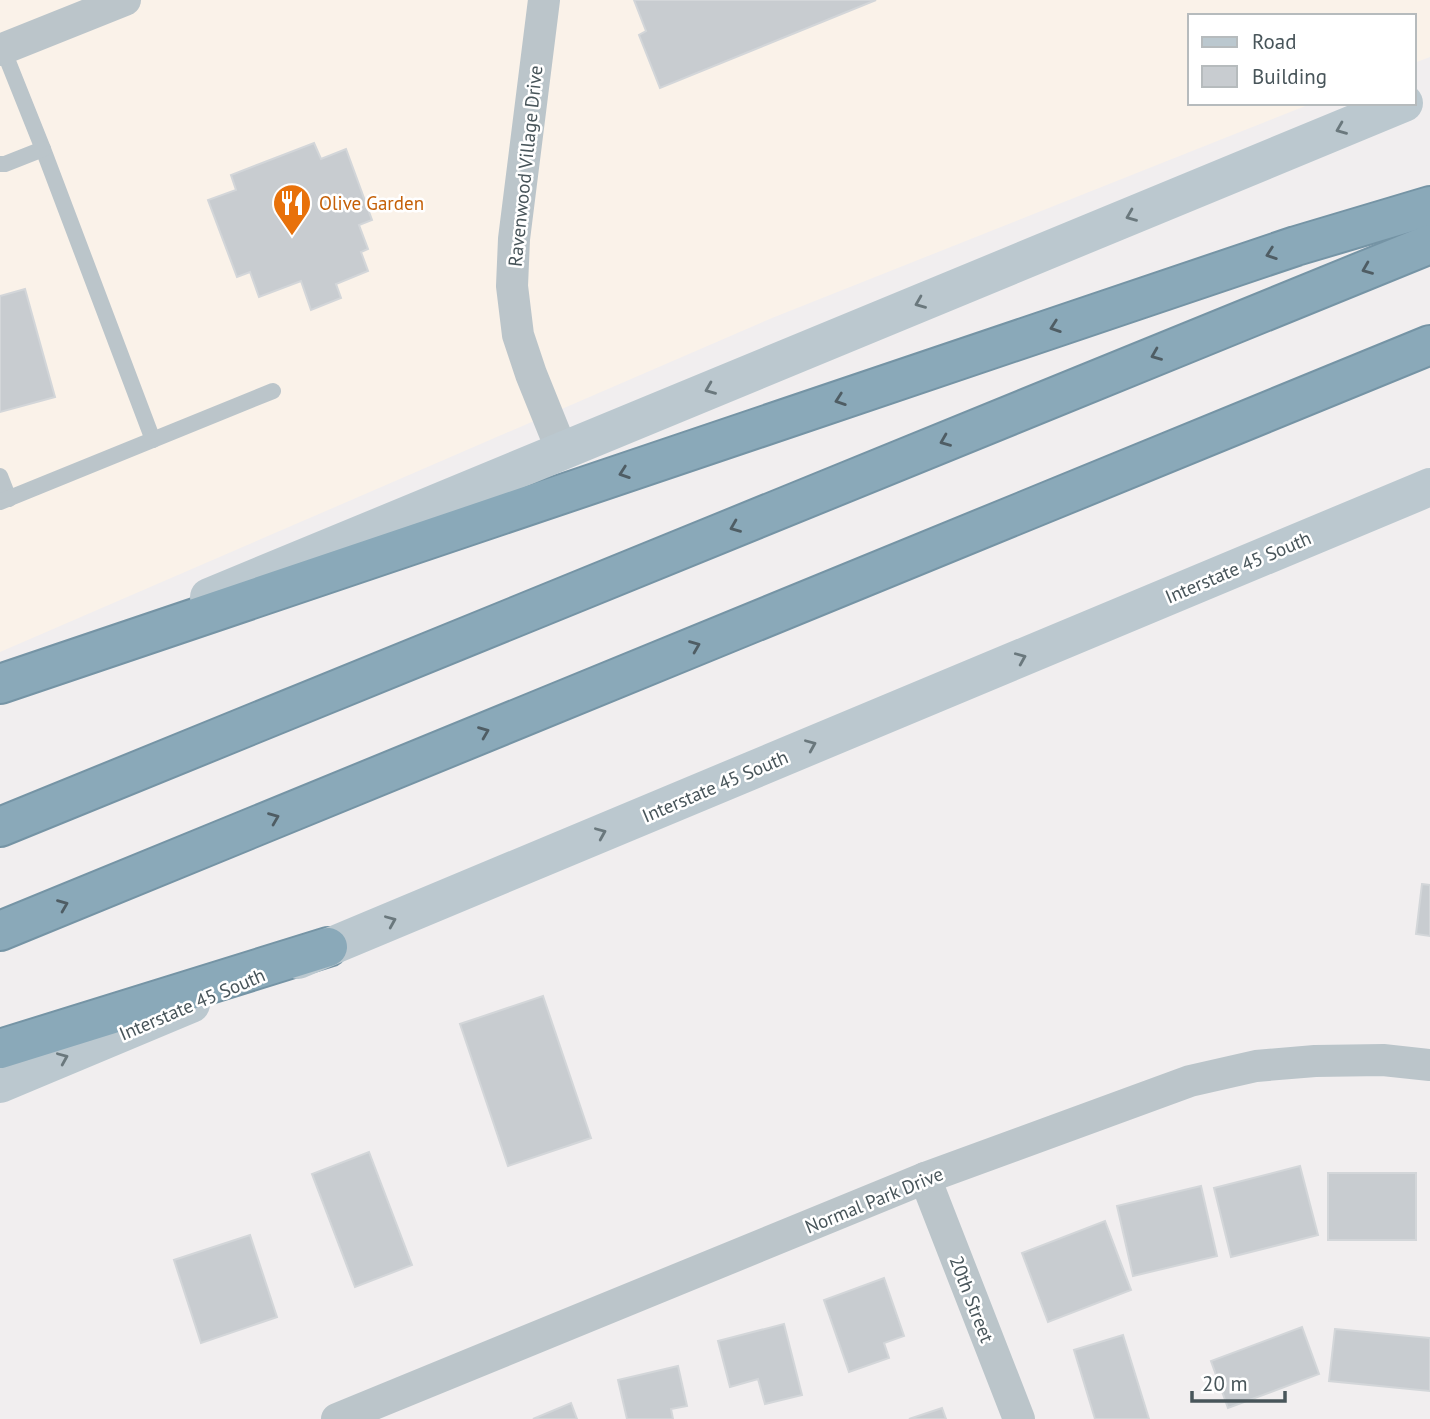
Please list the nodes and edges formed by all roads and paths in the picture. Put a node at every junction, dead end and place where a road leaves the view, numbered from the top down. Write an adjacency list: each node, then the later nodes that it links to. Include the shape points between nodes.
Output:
1 (125, 0): 3 (street)
2 (544, 0): 12 (street, Ravenwood Village Drive, via 512,286 518,335)
3 (1, 50): 5 (lane)
4 (1399, 105): 12 (main road, one-way to 12)
5 (43, 149): 6 (lane); 11 (lane)
6 (2, 167)
7 (1430, 206): 16 (highway, one-way to 16, via 1283,250)
8 (1430, 244): 17 (highway, one-way to 17)
9 (1430, 345): 18 (highway, one-way to 9)
10 (273, 391): 11 (lane)
11 (153, 440): 15 (lane)
12 (562, 451): 16 (main road)
13 (0, 476): 15 (lane)
14 (1430, 487): 19 (main road, Interstate 45 South, one-way to 14)
15 (5, 501)
16 (0, 684)
17 (0, 827)
18 (0, 930)
19 (328, 947): 20 (highway); 22 (main road, Interstate 45 South, one-way to 19)
20 (0, 1048)
21 (1430, 1065): 23 (street, Normal Park Drive, via 1383,1060 1256,1066 1189,1081)
22 (0, 1084)
23 (925, 1178): 24 (street, Normal Park Drive); 25 (street, 20th Street)
24 (337, 1419)
25 (1019, 1419)

